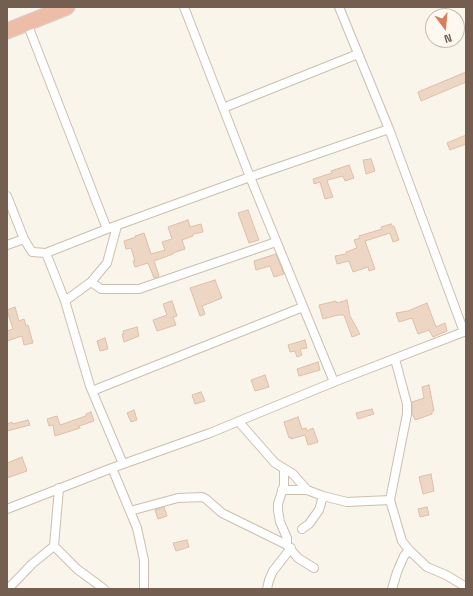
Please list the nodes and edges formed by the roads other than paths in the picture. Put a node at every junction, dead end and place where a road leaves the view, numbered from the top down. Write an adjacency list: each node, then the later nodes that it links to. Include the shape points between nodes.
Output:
1 (67, 7): 4 (highway)
2 (184, 7): 7 (street)
3 (339, 7): 6 (street)
4 (27, 23): 5 (highway); 12 (street)
5 (7, 31)
6 (358, 54): 7 (street); 8 (street)
7 (223, 108): 9 (street)
8 (389, 129): 9 (street); 20 (street)
9 (250, 177): 11 (street); 14 (street)
10 (8, 201): 13 (street)
11 (117, 226): 12 (street); 17 (street, via 107,263)
12 (107, 229): 16 (street)
13 (24, 239): 15 (street); 16 (street, via 32,252)
14 (276, 242): 17 (street, via 139,289 101,290); 19 (street)
15 (7, 245)
16 (46, 253): 18 (street)
17 (91, 282): 18 (street)
18 (65, 301): 23 (street)
19 (303, 307): 22 (street); 23 (street)
20 (465, 331): 21 (street)
21 (395, 359): 22 (street); 32 (street, via 407,404 407,414)
22 (334, 382): 24 (street)
23 (92, 391): 25 (street)
24 (239, 422): 25 (street); 27 (street, via 268,456)
25 (123, 464): 26 (street)
26 (112, 468): 28 (street); 34 (street)
27 (284, 469): 29 (street, via 285,480); 30 (street, via 293,474)
28 (59, 488): 33 (street); 36 (street)
29 (282, 490): 30 (street); 37 (street, via 278,510)
30 (307, 490): 31 (street)
31 (323, 496): 32 (street, via 347,502); 35 (street, via 319,510)
32 (390, 500): 38 (street, via 402,541)
33 (7, 509)
34 (130, 511): 37 (street, via 178,498 202,497 222,513); 43 (street, via 142,548)
35 (302, 529)
36 (54, 546): 41 (street); 42 (street, via 77,569)
37 (289, 547): 39 (street, via 298,558); 44 (street, via 273,571)
38 (409, 550): 40 (street, via 427,567); 45 (street, via 397,572)
39 (314, 568)
40 (466, 587)
41 (8, 589)
42 (104, 589)
43 (144, 589)
44 (267, 589)
45 (392, 589)

